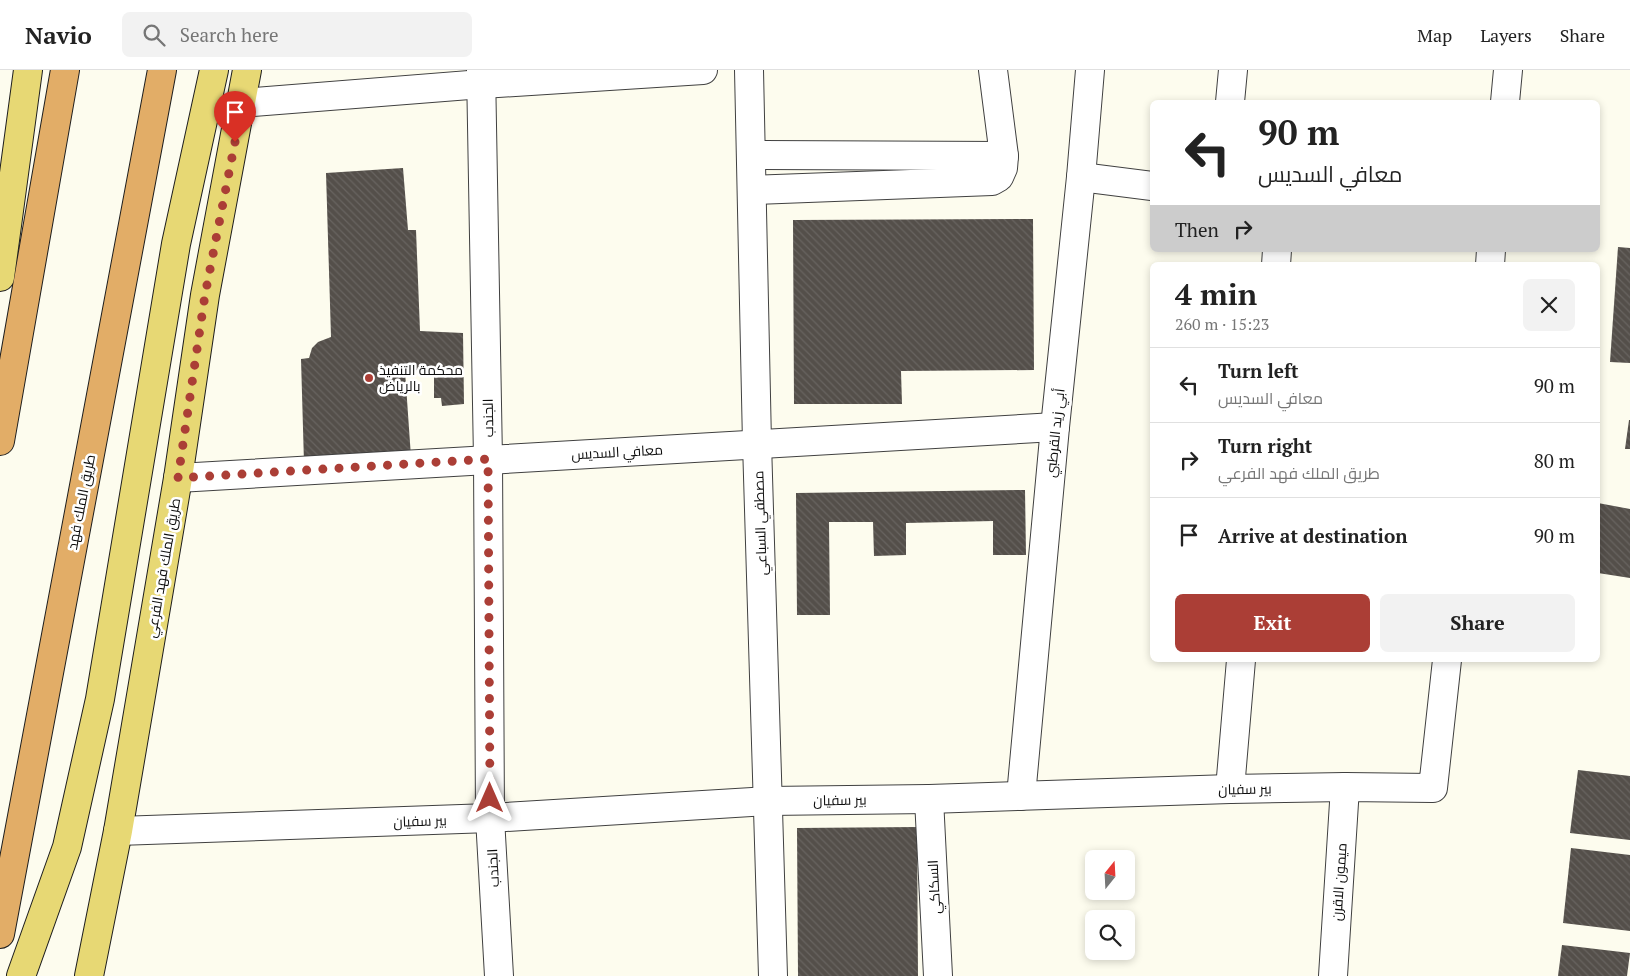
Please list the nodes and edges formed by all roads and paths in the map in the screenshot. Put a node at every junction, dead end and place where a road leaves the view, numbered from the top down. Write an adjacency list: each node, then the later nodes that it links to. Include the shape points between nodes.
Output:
1 (28, 70): 21 (main road)
2 (66, 70): 23 (highway)
3 (162, 70): 36 (highway, طريق الملك فهد)
4 (214, 70): 37 (main road, via 176,244 100,699 67,847)
5 (247, 70): 15 (main road, طريق الملك فهد الفرعي)
6 (703, 70): 12 (street)
7 (750, 70): 16 (street, مصطفي السباعي)
8 (993, 70): 17 (street)
9 (1090, 70): 18 (street, أبي زيد القرطبي)
10 (1233, 70): 13 (street)
11 (1508, 70): 14 (street)
12 (482, 77): 15 (street); 25 (street, الجندب)
13 (1230, 100)
14 (1505, 100)
15 (242, 103): 26 (main road, طريق الملك فهد الفرعي, via 205,295)
16 (752, 155): 17 (street); 20 (street, مصطفي السباعي)
17 (1004, 156): 20 (street, via 999,177 992,181)
18 (1082, 177): 19 (street); 22 (street, أبي زيد القرطبي)
19 (1150, 186)
20 (752, 190): 24 (street, مصطفي السباعي)
21 (0, 277)
22 (1055, 427): 24 (street, معافي السديس); 31 (street, أبي زيد القرطبي)
23 (0, 441)
24 (757, 443): 25 (street, معافي السديس); 33 (street, مصطفي السباعي)
25 (488, 459): 26 (street, معافي السديس); 34 (street, الجندب)
26 (178, 478): 35 (main road, طريق الملك فهد الفرعي)
27 (1241, 662): 30 (street)
28 (1447, 662): 29 (street, بير سفيان, via 1434,788)
29 (1345, 787): 30 (street, بير سفيان); 42 (street, ميمون الاقرن)
30 (1230, 789): 31 (street, بير سفيان)
31 (1021, 796): 32 (street, بير سفيان)
32 (929, 799): 33 (street, بير سفيان); 41 (street, السكاكي)
33 (768, 801): 34 (street, بير سفيان); 40 (street, مصطفي السباعي)
34 (490, 818): 35 (street, بير سفيان); 39 (street, الجندب)
35 (118, 831): 38 (main road, طريق الملك فهد الفرعي)
36 (0, 934)
37 (21, 976)
38 (89, 976)
39 (499, 976)
40 (773, 976)
41 (938, 976)
42 (1333, 976)

